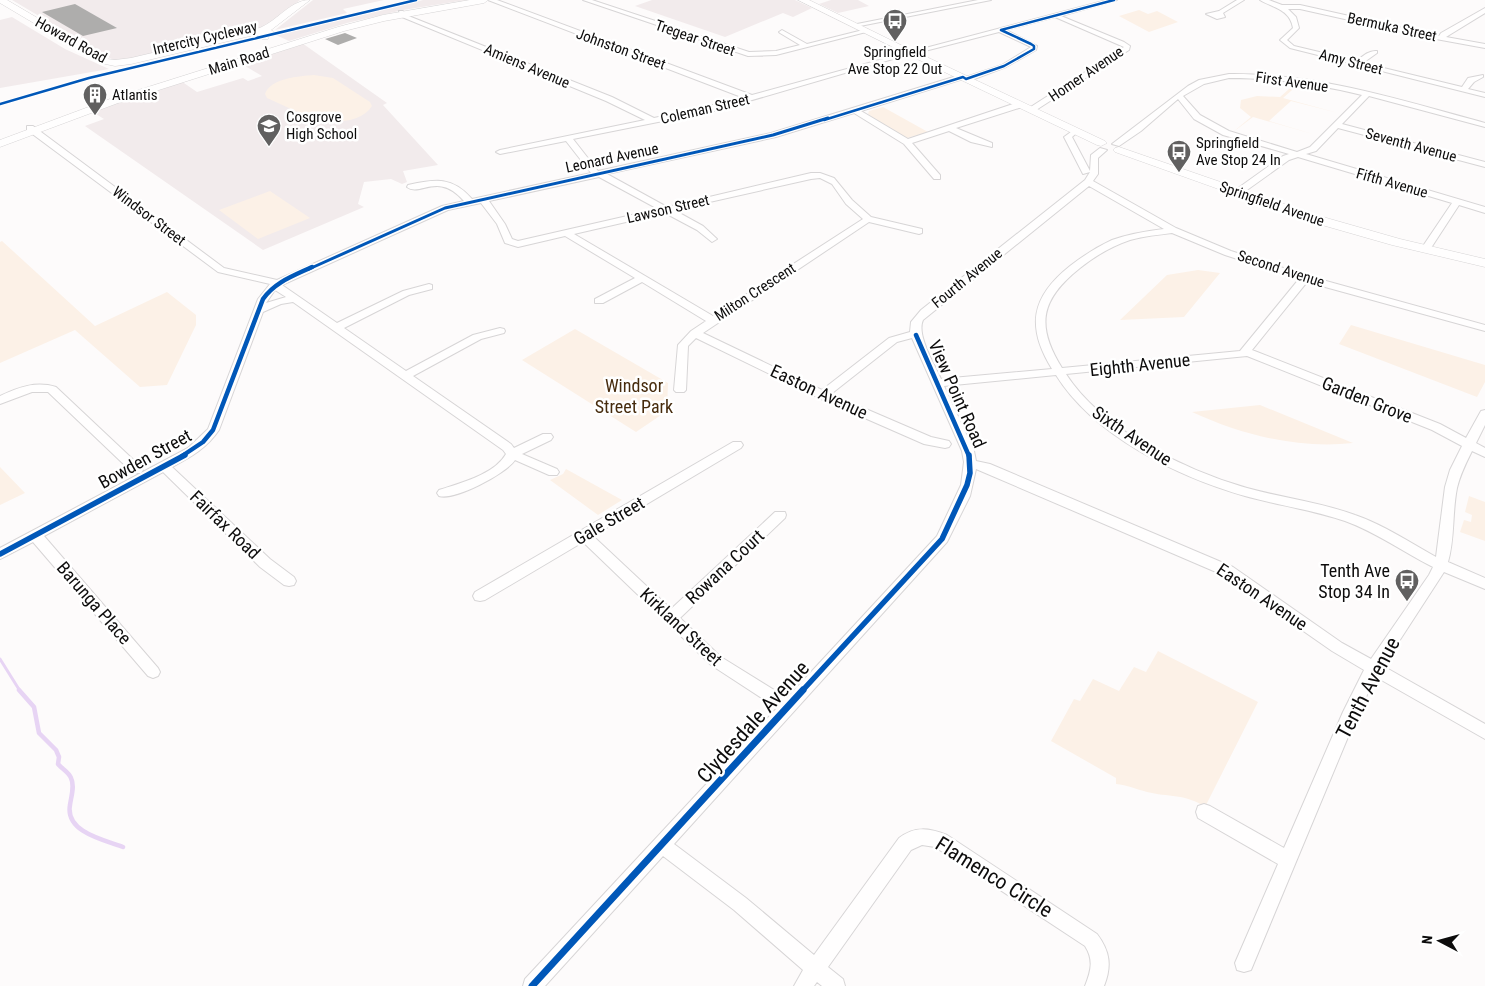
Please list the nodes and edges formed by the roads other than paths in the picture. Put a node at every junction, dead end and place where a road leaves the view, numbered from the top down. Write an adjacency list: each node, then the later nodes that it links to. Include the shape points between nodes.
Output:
1 (0, 0): 25 (street, Howard Road, via 111,63)
2 (306, 0): 24 (street)
3 (472, 0): 17 (street, Main Road)
4 (484, 0): 17 (street, Main Road)
5 (491, 0): 38 (street, Johnston Street)
6 (586, 0): 27 (street, Tregear Street, via 742,54 770,54)
7 (817, 0): 13 (street)
8 (988, 0): 20 (street)
9 (1114, 0): 19 (street, Coleman Street)
10 (1240, 0): 18 (street)
11 (1263, 0): 14 (street)
12 (1271, 0): 15 (street, Bermuka Street)
13 (804, 1): 20 (street)
14 (1281, 7): 15 (street, Bermuka Street); 31 (street, Amy Street, via 1291,15 1296,25 1284,39 1286,44)
15 (1300, 7): 26 (street, Bermuka Street)
16 (1485, 10): 26 (street, via 1443,34)
17 (402, 13): 24 (street, Main Road, via 356,24); 42 (street, Amiens Avenue)
18 (1219, 13)
19 (1057, 16): 21 (street, Coleman Street); 40 (street, Homer Avenue, via 1122,43 1128,49)
20 (855, 25): 22 (street)
21 (1001, 30): 30 (street, Coleman Street); 33 (street, Leonard Avenue, via 1031,44 1034,49 1004,66)
22 (867, 31): 27 (street, Tregear Street); 30 (street)
23 (782, 32): 27 (street)
24 (272, 35): 25 (street, Howard Road); 25 (street, Howard Road, via 246,34); 46 (street, Main Road, via 121,98)
25 (233, 38)
26 (1442, 38): 28 (street, Bermuka Street)
27 (806, 46)
28 (1485, 46)
29 (1375, 52): 31 (street)
30 (912, 53): 33 (street); 38 (street, Coleman Street)
31 (1358, 64): 34 (street, Amy Street)
32 (1481, 76): 34 (street, via 1471,80)
33 (964, 78): 39 (street); 41 (street, Leonard Avenue)
34 (1464, 90): 36 (street, Amy Street)
35 (1366, 95): 37 (street, First Avenue, via 1297,80 1239,76 1207,80); 43 (street); 44 (street, First Avenue)
36 (1485, 95)
37 (1179, 96): 53 (street, First Avenue); 55 (street, Fifth Avenue, via 1197,117 1218,130)
38 (752, 98): 42 (street, Coleman Street)
39 (1019, 105): 40 (street); 45 (street)
40 (1030, 110): 47 (street)
41 (856, 111): 49 (street); 58 (street, Leonard Avenue, via 749,141)
42 (653, 120): 48 (street, Coleman Street)
43 (1336, 125): 55 (street, via 1313,149); 56 (street, Seventh Avenue)
44 (1485, 125)
45 (950, 128): 49 (street); 51 (street)
46 (31, 129): 50 (street, Main Road); 77 (street, Windsor Street, via 221,270)
47 (1075, 131): 52 (street); 57 (street, via 1068,137)
48 (568, 138): 54 (street, Coleman Street); 58 (street)
49 (907, 142): 59 (street)
50 (0, 143)
51 (989, 146)
52 (1102, 146): 53 (street, Springfield Avenue, via 1112,152); 60 (street, via 1094,157 1094,174)
53 (1118, 147): 62 (street, Springfield Avenue)
54 (500, 152)
55 (1299, 154): 62 (street, via 1286,158); 65 (street, Fifth Avenue)
56 (1485, 165)
57 (1086, 172)
58 (598, 174): 63 (street, Leonard Avenue); 66 (street)
59 (937, 178)
60 (1088, 182): 69 (street, Second Avenue); 87 (street, Fourth Avenue, via 932,306 914,324)
61 (411, 188): 64 (street, via 450,183)
62 (1237, 193): 73 (street, Springfield Avenue, via 1312,218)
63 (483, 199): 64 (street, Leonard Avenue); 71 (street, Lawson Street, via 511,243 524,244)
64 (469, 202): 77 (street, Leonard Avenue, via 437,211)
65 (1457, 202): 67 (street, Fifth Avenue); 73 (street)
66 (665, 210): 68 (street, Lawson Street, via 811,176 825,176 835,182); 71 (street, Lawson Street); 72 (street, via 700,228)
67 (1485, 210)
68 (868, 219): 70 (street); 82 (street, Milton Crescent)
69 (1173, 230): 76 (street, Second Avenue, via 1228,253); 89 (street, Sixth Avenue, via 1114,243 1053,286 1043,304 1040,324 1046,349)
70 (919, 231)
71 (567, 233): 75 (street)
72 (712, 239)
73 (1426, 249): 74 (street, Springfield Avenue)
74 (1485, 262)
75 (643, 278): 80 (street); 82 (street)
76 (1305, 278): 84 (street, Second Avenue); 88 (street)
77 (276, 284): 79 (street, Windsor Street); 81 (street, Bowden Street, via 266,294)
78 (429, 287): 83 (street, via 406,293)
79 (294, 299): 81 (street); 83 (street, Windsor Street)
80 (599, 301)
81 (260, 310): 103 (street, Bowden Street, via 211,433 198,446)
82 (712, 320): 86 (street, Milton Crescent)
83 (336, 328): 90 (street, Windsor Street)
84 (1485, 328)
85 (500, 331): 90 (street, via 477,337)
86 (695, 333): 92 (street, Milton Crescent, via 683,345); 93 (street, Easton Avenue)
87 (916, 335): 91 (street, View Point Road); 93 (street, via 893,340)
88 (1246, 352): 89 (street, Eighth Avenue, via 1234,356); 98 (street, Garden Grove, via 1436,427)
89 (1058, 373): 91 (street, Eighth Avenue); 111 (street, Sixth Avenue, via 1086,404 1121,433 1160,457 1243,491 1349,518 1375,528)
90 (406, 376): 101 (street, Windsor Street, via 507,447)
91 (938, 383): 102 (street, View Point Road)
92 (680, 390)
93 (822, 395): 97 (street, Easton Avenue, via 928,441)
94 (0, 400): 104 (street, via 32,388 52,389)
95 (1485, 414): 98 (street, Tenth Avenue)
96 (546, 437): 101 (street)
97 (945, 444)
98 (1470, 444): 100 (street, Garden Grove); 111 (street, Tenth Avenue, via 1451,485 1446,549)
99 (737, 445): 109 (street, Gale Street)
100 (1485, 452)
101 (512, 454): 105 (street, Windsor Street); 106 (street, via 503,466)
102 (972, 464): 116 (street, Easton Avenue, via 1217,565); 118 (street, Clydesdale Avenue, via 970,479 936,546)
103 (164, 466): 108 (street, Bowden Street); 112 (street, Fairfax Road)
104 (137, 470)
105 (553, 472)
106 (442, 493)
107 (780, 515): 115 (street, Rowana Court)
108 (35, 535): 110 (street, Bowden Street); 117 (street, Barunga Place)
109 (584, 536): 114 (street, Gale Street); 115 (street, Kirkland Street)
110 (0, 554)
111 (1441, 565): 113 (street, Sixth Avenue); 116 (street, Tenth Avenue)
112 (289, 582)
113 (1485, 584)
114 (480, 596)
115 (670, 618): 118 (street, Kirkland Street, via 716,661)
116 (1373, 668): 119 (street, Easton Avenue); 122 (street, Tenth Avenue)
117 (153, 672)
118 (788, 707): 121 (street, Clydesdale Avenue)
119 (1485, 732)
120 (1204, 812): 122 (street)
121 (662, 845): 124 (street, via 740,904); 125 (street, Clydesdale Avenue)
122 (1288, 860): 123 (street, Tenth Avenue)
123 (1244, 964)
124 (816, 969): 126 (street, Flamenco Circle); 127 (street); 128 (street, Flamenco Circle, via 905,844 926,836 941,840 1091,940 1101,963)
125 (532, 986)
126 (803, 986)
127 (836, 986)
128 (1094, 986)

